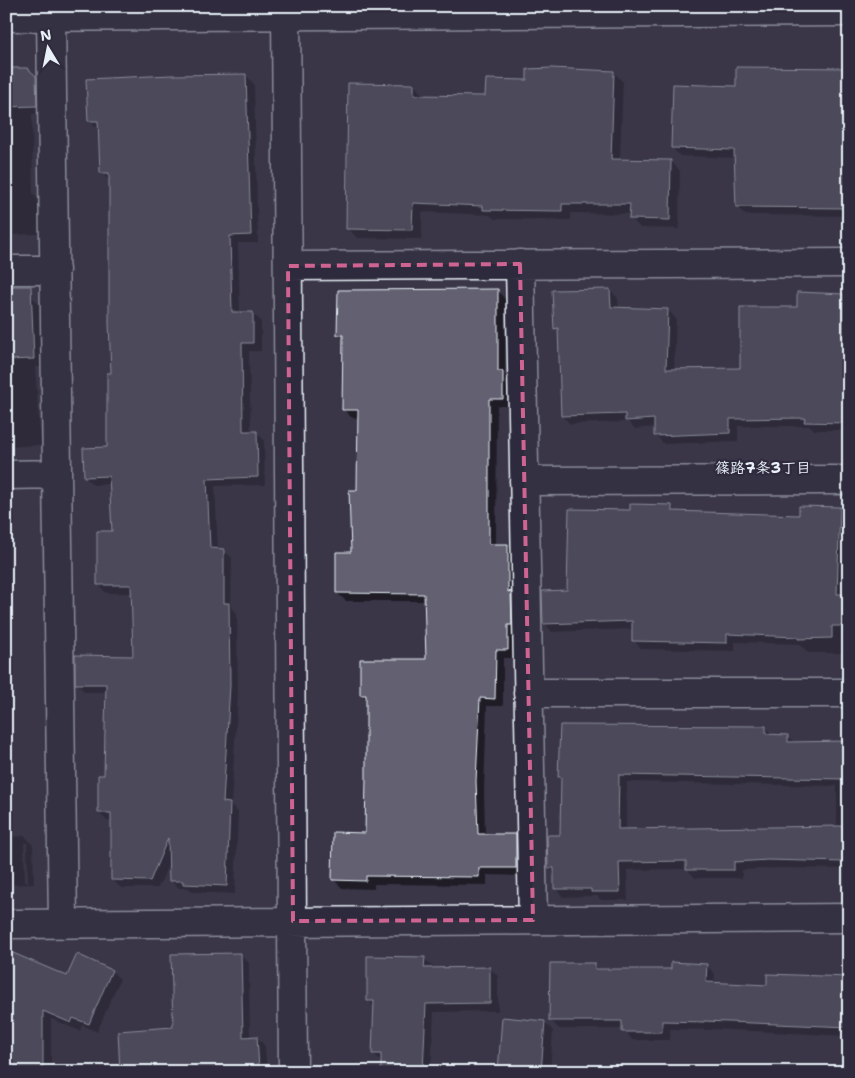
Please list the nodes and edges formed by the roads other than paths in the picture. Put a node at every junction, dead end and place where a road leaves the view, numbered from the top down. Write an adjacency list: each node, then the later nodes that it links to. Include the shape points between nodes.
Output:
1 (514, 10): 2 (street); 3 (street)
2 (286, 11): 5 (street); 8 (street)
3 (849, 12)
4 (6, 17): 5 (street)
5 (51, 17): 10 (street)
6 (849, 263): 7 (street)
7 (520, 264): 8 (street); 14 (street)
8 (288, 266): 19 (street)
9 (6, 270): 10 (street)
10 (55, 270): 11 (street)
11 (57, 474): 12 (street); 21 (street)
12 (6, 475)
13 (849, 480): 14 (street)
14 (524, 482): 15 (street)
15 (528, 693): 16 (street); 18 (street)
16 (849, 693)
17 (849, 918): 18 (street)
18 (533, 920): 19 (street)
19 (293, 922): 21 (street); 22 (street)
20 (6, 924): 21 (street)
21 (63, 924)
22 (293, 1072)

